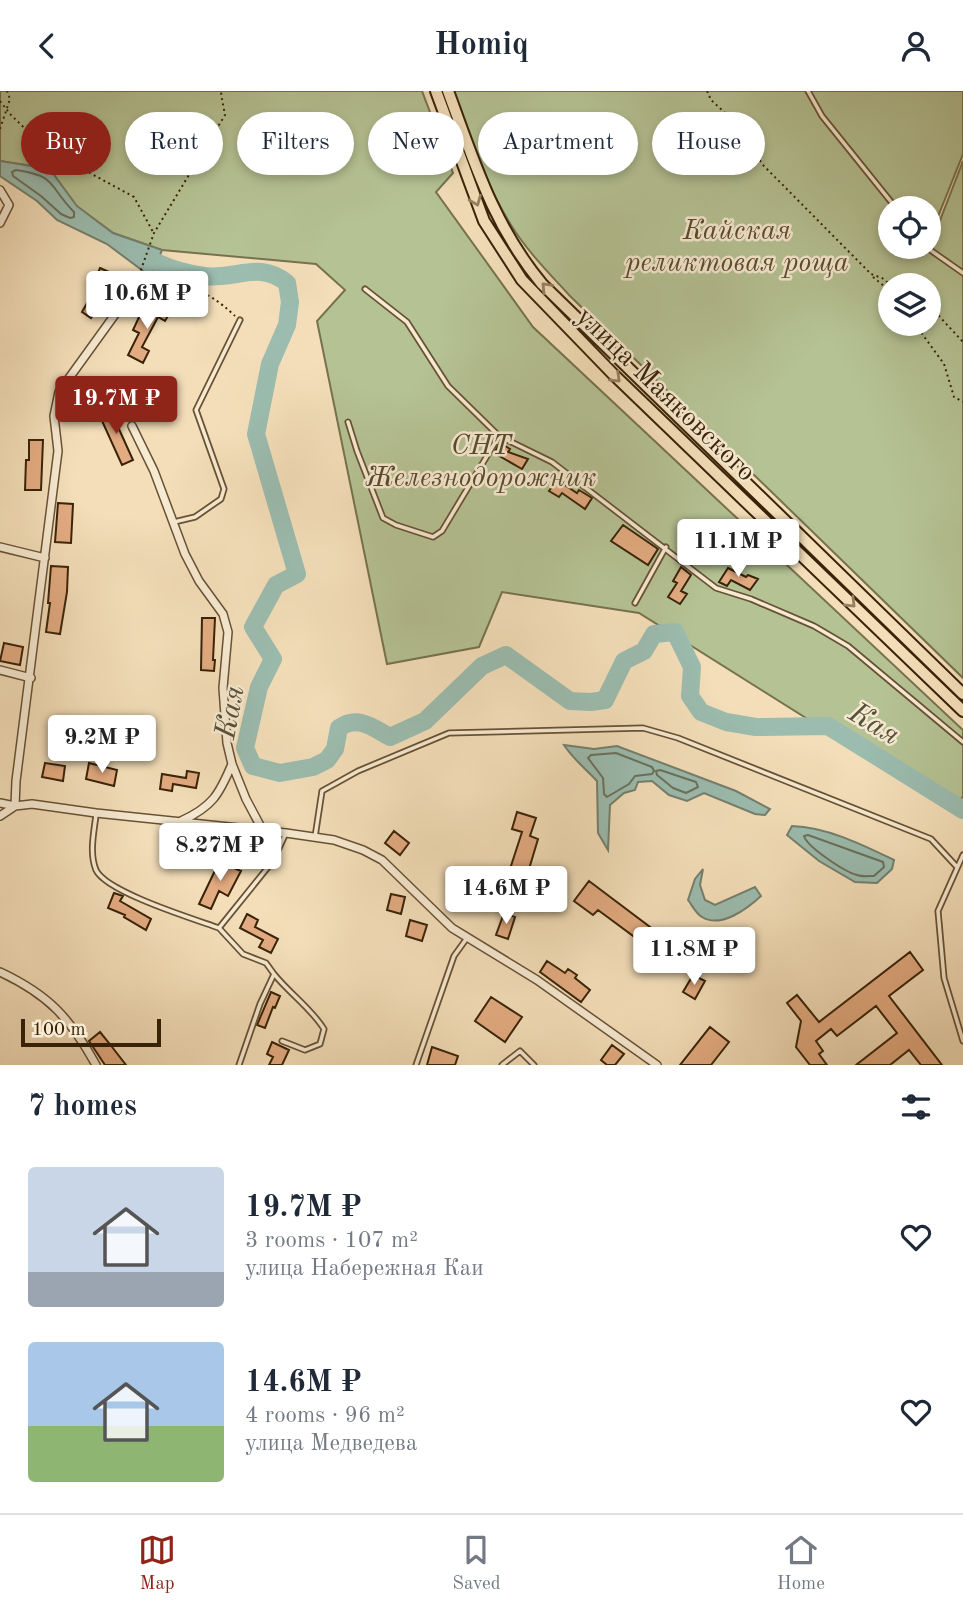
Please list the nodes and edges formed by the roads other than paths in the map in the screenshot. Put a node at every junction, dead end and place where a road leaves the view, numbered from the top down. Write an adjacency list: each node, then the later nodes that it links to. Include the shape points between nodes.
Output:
1 (436, 91): 23 (main road, улица Маяковского, one-way to 23, via 484,221 522,280 613,374)
2 (448, 91): 22 (main road, улица Маяковского, one-way to 2, via 542,284 492,208)
3 (808, 91): 5 (lane, via 822,116)
4 (0, 190): 6 (street, via 9,205)
5 (886, 196)
6 (0, 223)
7 (941, 258): 8 (lane)
8 (963, 273)
9 (365, 289): 14 (lane, via 407,322 448,386)
10 (124, 302): 18 (street, via 58,392 54,416 58,451)
11 (240, 320): 15 (lane, via 196,410 224,489 221,499 195,517)
12 (348, 422): 14 (lane, via 383,519 433,537 442,531)
13 (132, 426): 15 (street)
14 (499, 436): 17 (lane, via 552,463)
15 (172, 522): 25 (street, via 198,581 223,614 228,632 223,688)
16 (0, 547): 18 (street)
17 (666, 547): 19 (lane); 24 (lane, via 716,588 814,626 848,646)
18 (45, 558): 21 (street)
19 (635, 603)
20 (0, 670): 21 (street)
21 (30, 678): 27 (street)
22 (963, 694)
23 (963, 711)
24 (963, 741)
25 (232, 764): 30 (street, via 210,805); 31 (street)
26 (0, 803): 27 (street)
27 (15, 806): 28 (street); 29 (street)
28 (96, 813): 30 (street); 36 (lane, via 92,854 103,881)
29 (0, 816)
30 (180, 822): 31 (street)
31 (263, 831): 32 (street)
32 (286, 833): 33 (street); 36 (lane, via 273,861)
33 (316, 837): 35 (lane, via 322,791 449,733 643,728 931,839); 37 (street, via 382,860)
34 (963, 855): 35 (lane)
35 (957, 867): 41 (lane, via 938,911 944,978)
36 (219, 928): 39 (lane, via 243,954 266,963)
37 (467, 939): 44 (lane, via 454,956); 47 (street, via 537,980)
38 (0, 972): 42 (street, via 53,1003)
39 (274, 974): 40 (lane, via 324,1029 320,1044 305,1050); 43 (lane)
40 (282, 1041)
41 (963, 1041)
42 (96, 1065)
43 (239, 1065)
44 (416, 1065)
45 (502, 1065): 46 (lane, via 520,1051)
46 (534, 1065)
47 (657, 1065)

